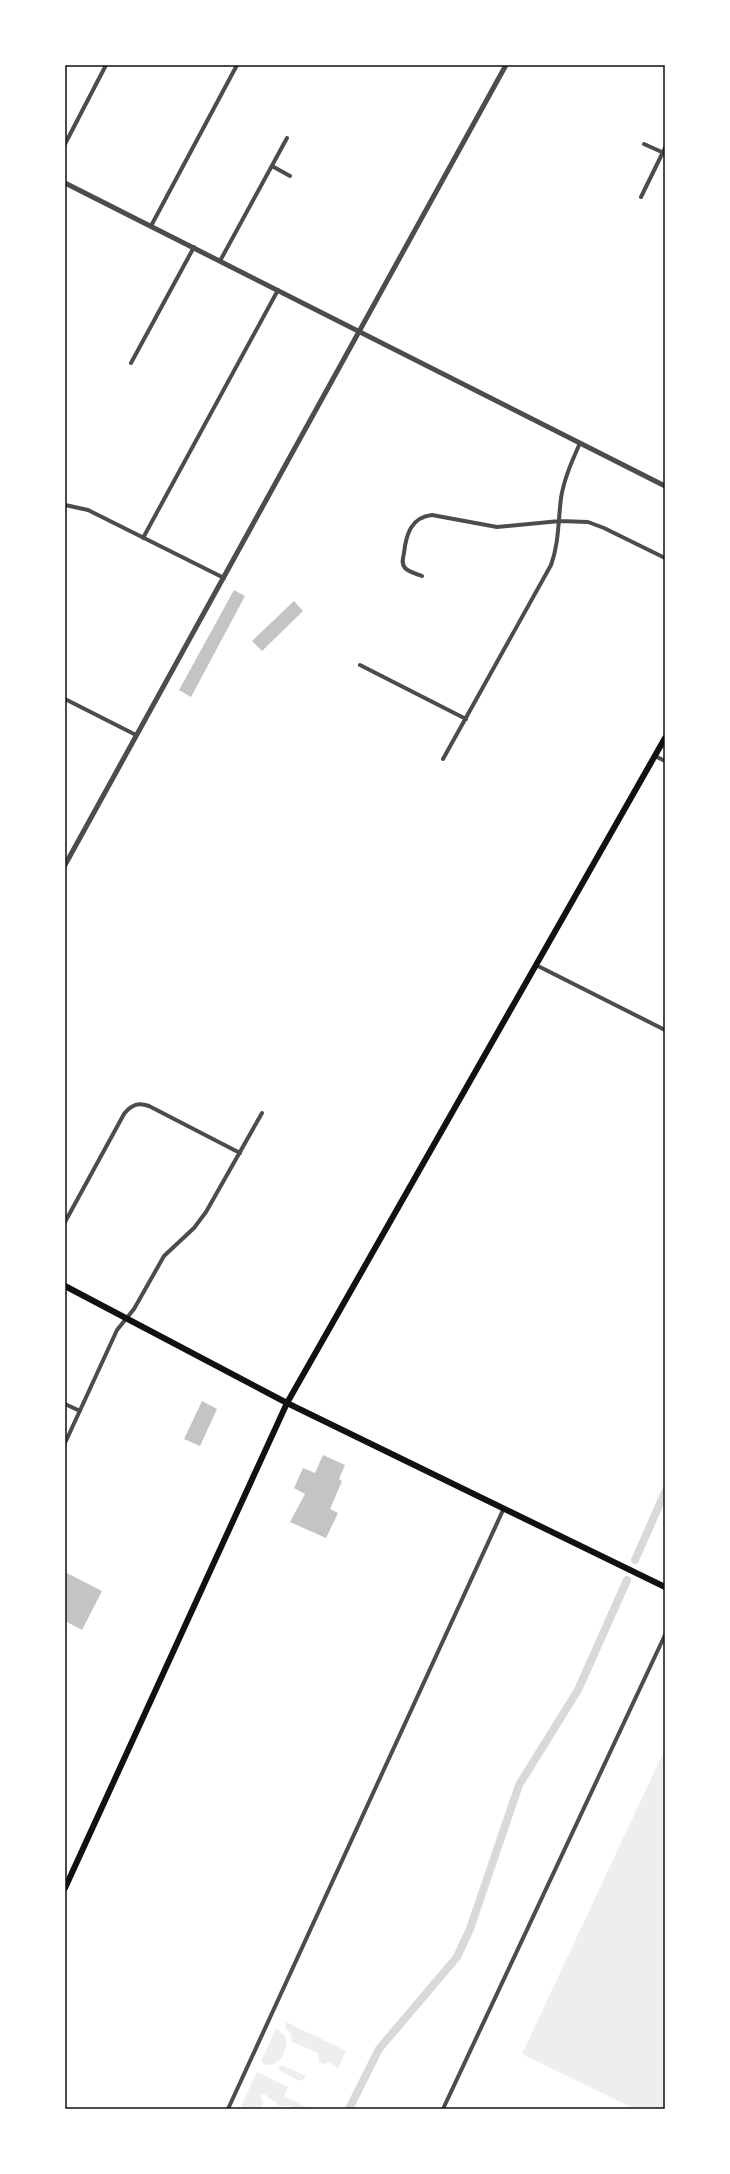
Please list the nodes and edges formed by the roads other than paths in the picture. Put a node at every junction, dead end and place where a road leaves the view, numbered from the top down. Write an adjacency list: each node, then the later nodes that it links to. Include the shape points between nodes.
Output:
1 (106, 65): 5 (street)
2 (237, 65): 12 (street)
3 (506, 65): 16 (street)
4 (287, 138): 8 (street)
5 (65, 144)
6 (644, 144): 7 (street)
7 (664, 151): 11 (street)
8 (272, 166): 9 (street); 14 (street)
9 (290, 176)
10 (65, 183): 12 (street)
11 (641, 197)
12 (151, 226): 13 (street)
13 (194, 247): 14 (street); 17 (street)
14 (220, 261): 15 (street)
15 (278, 290): 16 (street); 22 (street)
16 (360, 332): 18 (street); 25 (street)
17 (131, 364)
18 (580, 443): 19 (street); 21 (street, via 564,484)
19 (665, 486)
20 (65, 505): 22 (street, via 88,510)
21 (560, 521): 23 (street, via 576,520 596,525); 24 (street, via 502,527 425,516 415,522 408,532 403,559 406,568); 28 (street, via 556,552 551,565)
22 (144, 538): 25 (street)
23 (665, 558)
24 (422, 576)
25 (224, 578): 29 (street)
26 (360, 666): 28 (street)
27 (65, 699): 29 (street)
28 (466, 719): 32 (street)
29 (136, 735): 34 (street)
30 (665, 738): 31 (main road)
31 (655, 756): 33 (street); 35 (main road)
32 (443, 759)
33 (665, 761)
34 (65, 865)
35 (536, 965): 36 (street); 42 (main road)
36 (665, 1030)
37 (262, 1113): 38 (street)
38 (240, 1153): 39 (street, via 149,1106 136,1105 124,1114); 41 (street, via 206,1212 194,1228 164,1256)
39 (65, 1222)
40 (65, 1286): 41 (main road)
41 (127, 1318): 42 (main road); 44 (street, via 117,1330)
42 (288, 1403): 46 (main road); 49 (main road)
43 (65, 1404): 44 (street)
44 (80, 1411): 45 (street)
45 (65, 1443)
46 (504, 1507): 47 (main road); 50 (street)
47 (665, 1587)
48 (665, 1635): 51 (street)
49 (66, 1884)
50 (228, 2109)
51 (443, 2109)

